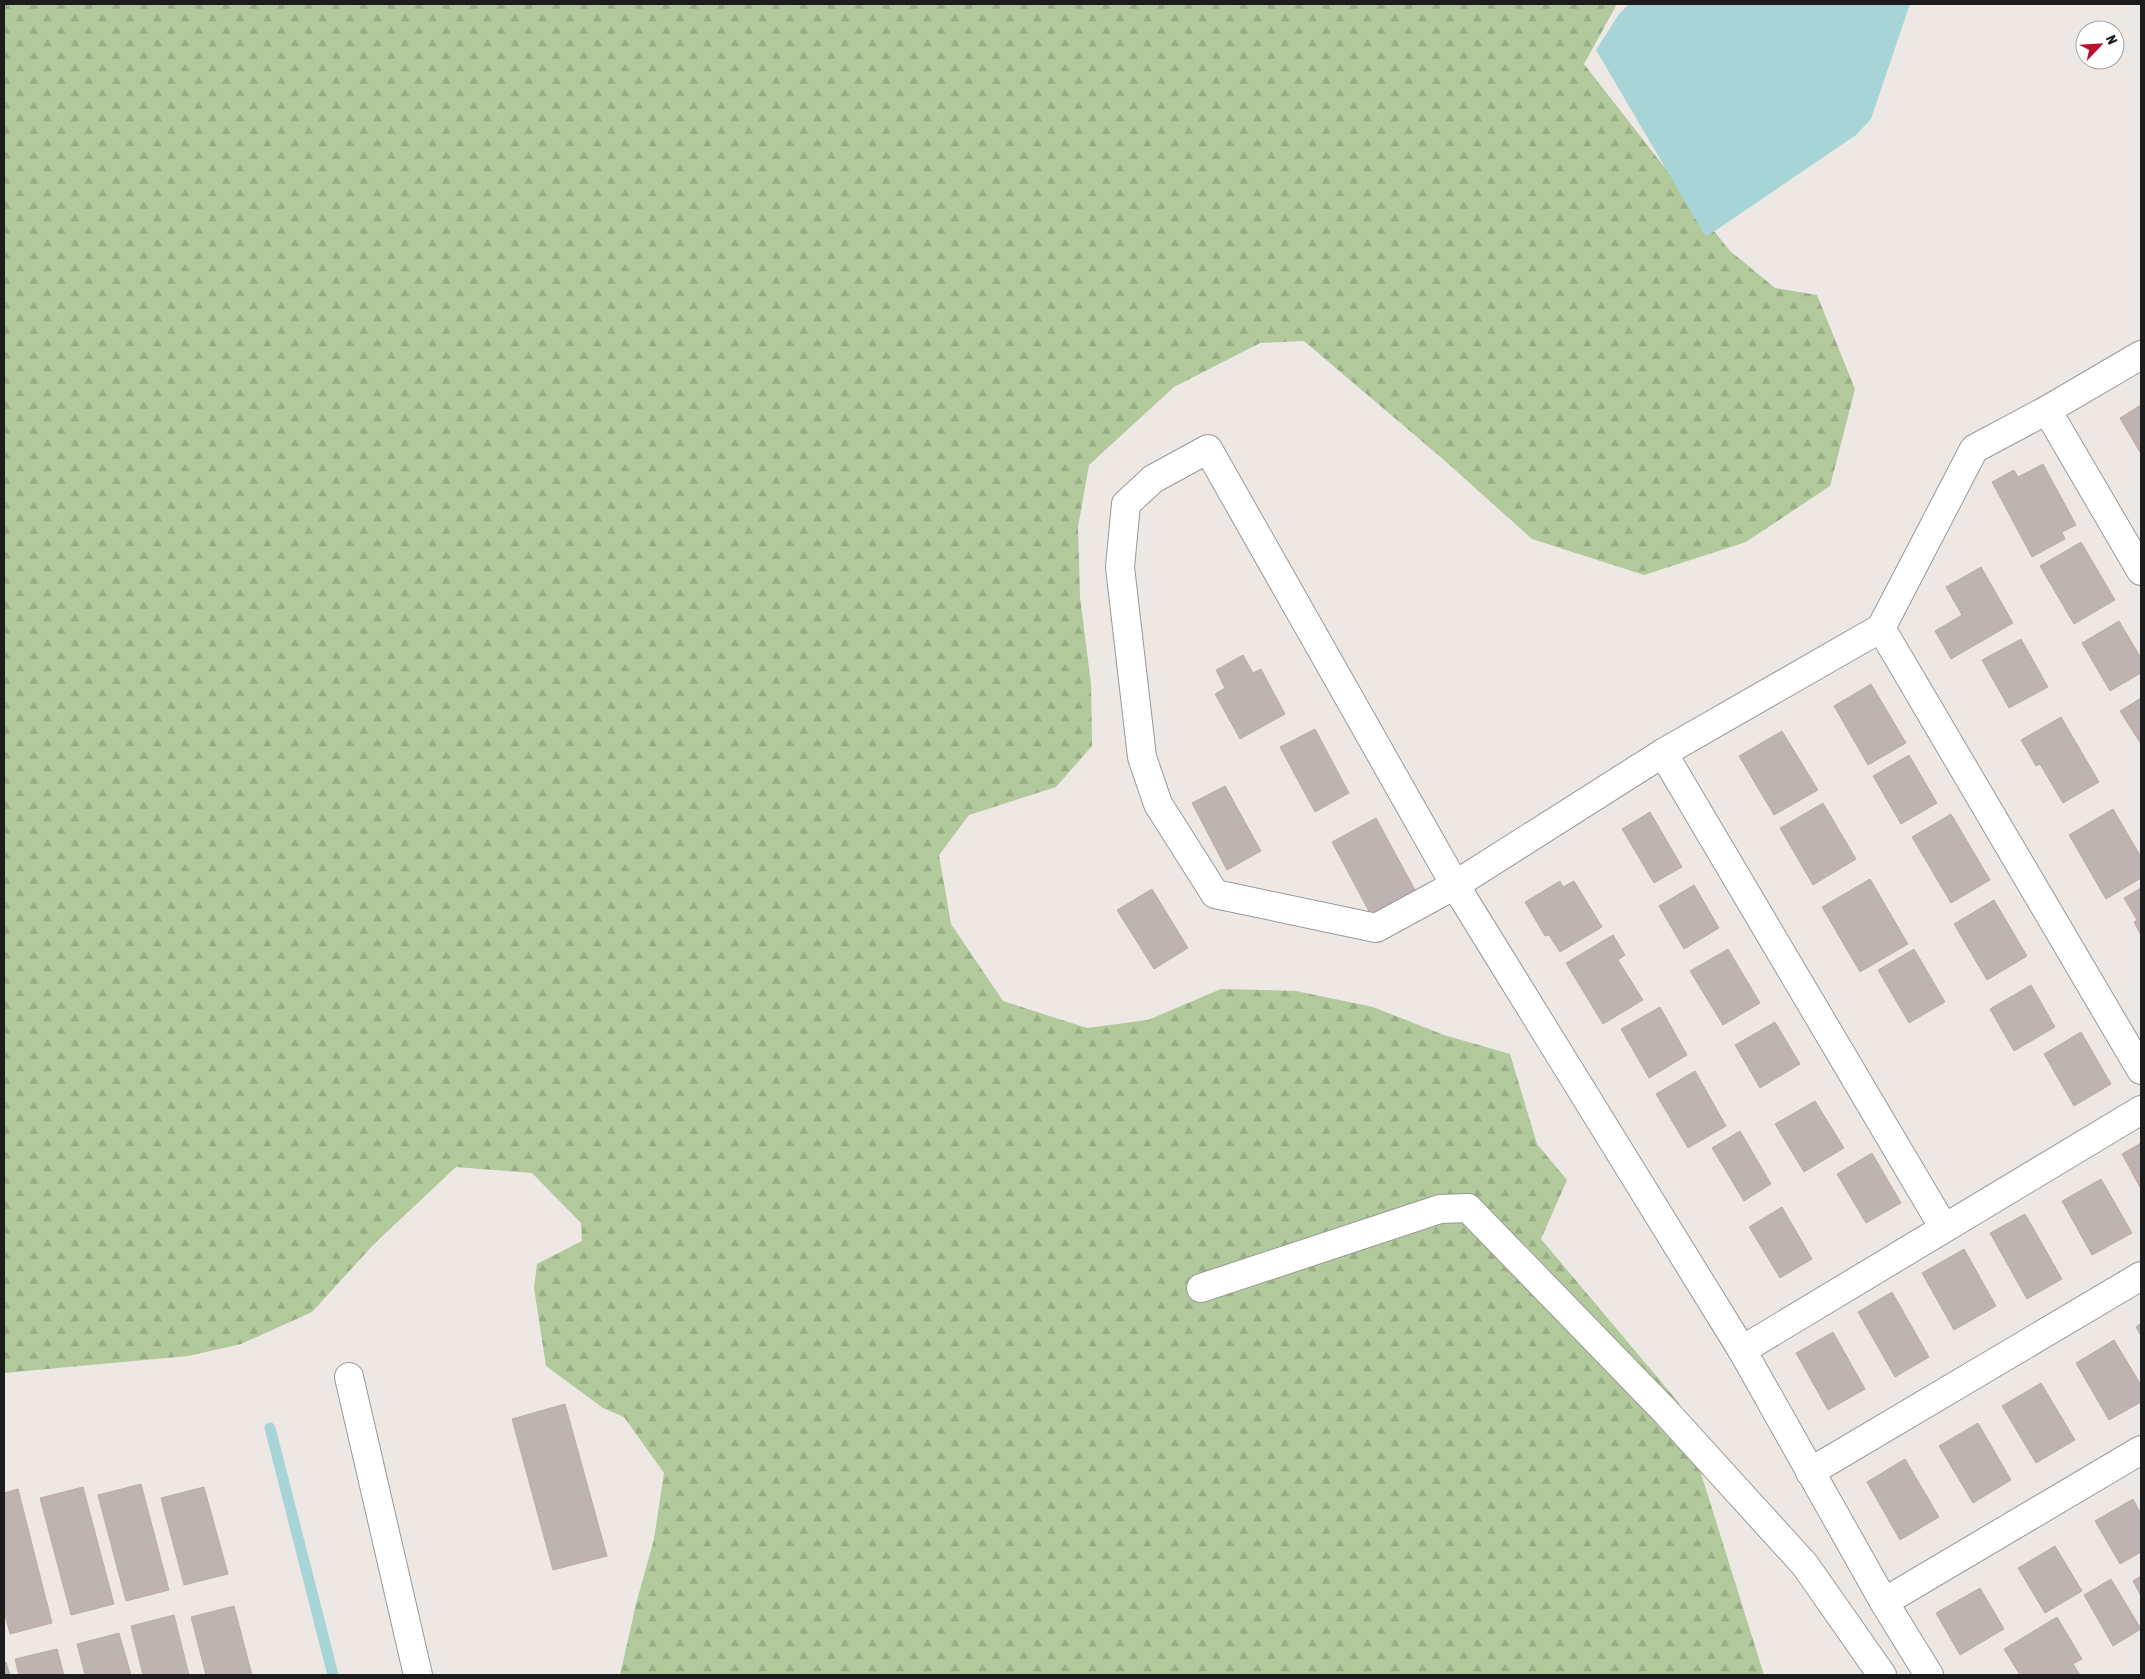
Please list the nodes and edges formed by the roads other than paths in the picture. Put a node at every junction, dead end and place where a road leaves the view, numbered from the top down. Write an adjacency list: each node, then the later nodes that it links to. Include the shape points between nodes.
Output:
1 (2141, 355): 2 (street)
2 (2047, 410): 3 (street); 4 (street, via 1974,449)
3 (2141, 571)
4 (1882, 628): 5 (street); 7 (street)
5 (1663, 753): 6 (street); 9 (street)
6 (1455, 885): 6 (street, via 1376,928 1215,894 1158,804 1142,757 1120,566 1126,504 1153,479 1208,449); 12 (street)
7 (2141, 1070)
8 (2141, 1110): 9 (street)
9 (1944, 1228): 12 (street)
10 (2141, 1276): 15 (street)
11 (1201, 1288): 18 (street, via 1440,1209 1468,1208 1658,1404 1798,1558)
12 (1742, 1350): 15 (street)
13 (349, 1377): 17 (street)
14 (2139, 1456): 16 (street)
15 (1810, 1472): 16 (street)
16 (1884, 1602): 19 (street)
17 (418, 1675)
18 (1882, 1675)
19 (1928, 1675)

